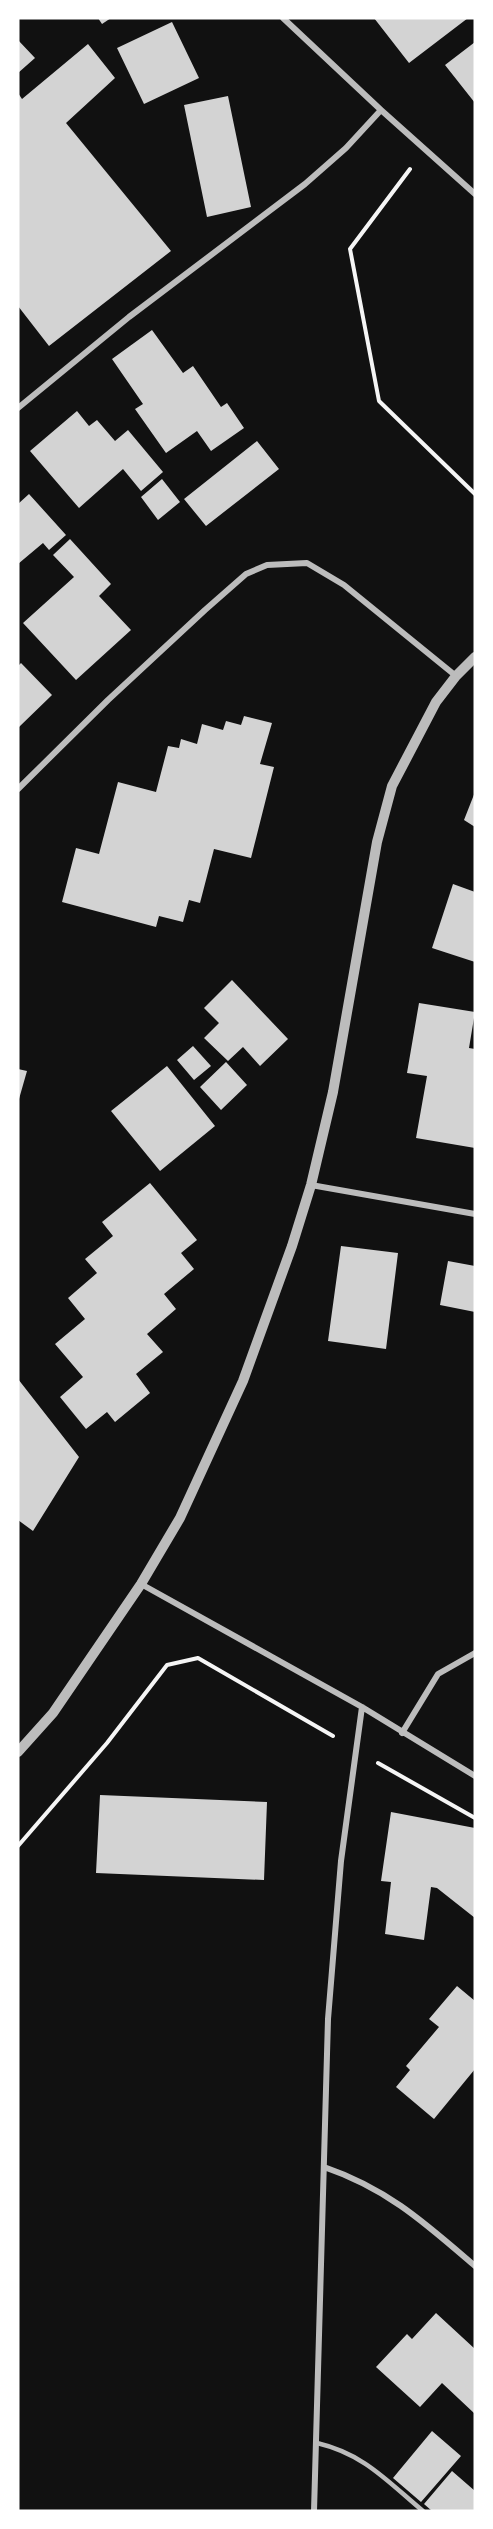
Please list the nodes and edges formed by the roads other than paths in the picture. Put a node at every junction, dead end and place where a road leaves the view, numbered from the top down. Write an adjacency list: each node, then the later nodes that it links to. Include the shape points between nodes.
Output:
1 (283, 18): 2 (street)
2 (381, 110): 3 (street); 4 (street, via 305,184 129,316)
3 (475, 194)
4 (18, 408)
5 (475, 657): 6 (street)
6 (456, 676): 7 (street, via 334,579 307,563 267,566 246,574 189,625); 8 (street, via 436,702 392,786 377,842 333,1092)
7 (18, 789)
8 (311, 1185): 9 (street); 10 (street, via 243,1381 180,1518)
9 (475, 1214)
10 (141, 1584): 12 (street); 14 (street, via 53,1713)
11 (475, 1653): 13 (street, via 438,1674)
12 (362, 1707): 13 (street); 16 (street, via 340,1861 329,2008)
13 (402, 1733): 15 (street)
14 (18, 1752)
15 (475, 1776)
16 (324, 2167): 17 (street, via 394,2199); 18 (street)
17 (475, 2266)
18 (317, 2443): 19 (street); 20 (lane, via 340,2448 367,2463)
19 (314, 2511)
20 (423, 2511)

